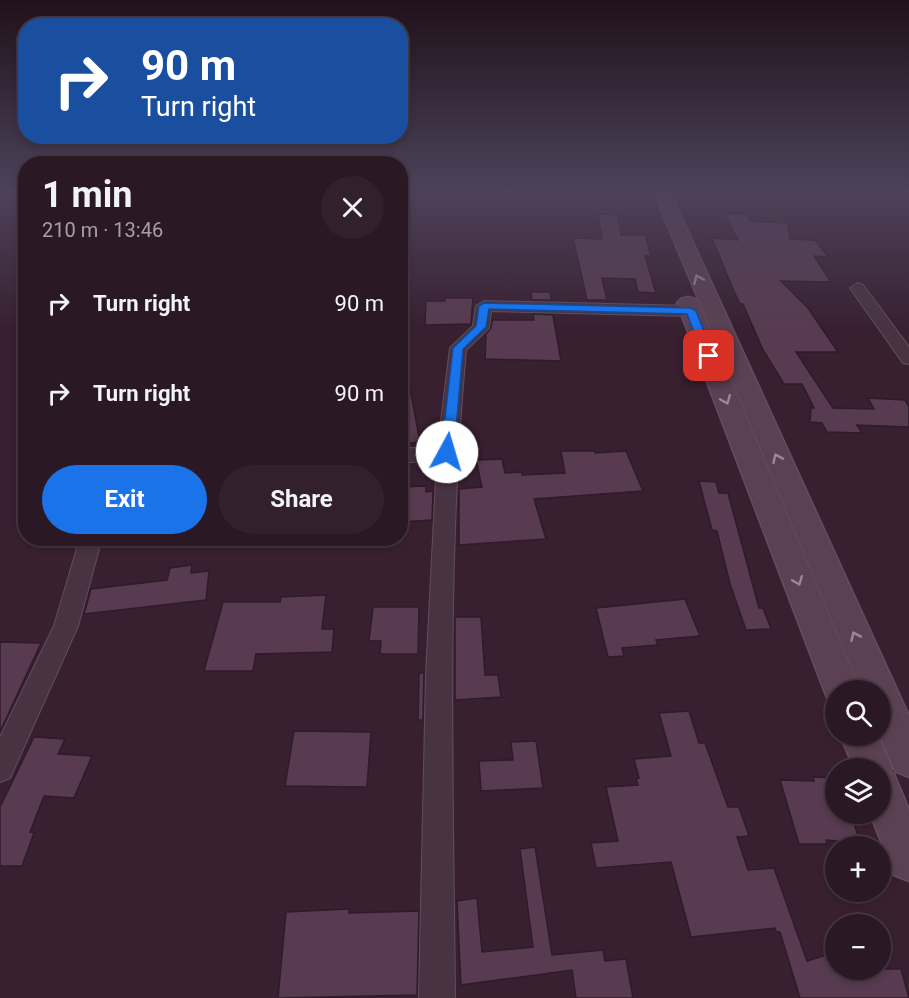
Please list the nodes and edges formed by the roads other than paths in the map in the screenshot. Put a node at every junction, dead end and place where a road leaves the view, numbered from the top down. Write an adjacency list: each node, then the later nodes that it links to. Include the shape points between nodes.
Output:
1 (661, 237): 4 (main road)
2 (681, 237): 10 (main road, one-way to 2)
3 (858, 288): 5 (street)
4 (691, 311): 6 (street, via 484,306 481,327 458,348); 9 (main road, one-way to 9)
5 (909, 359)
6 (447, 452): 7 (street); 16 (street, via 439,676)
7 (408, 455)
8 (89, 546): 13 (street, via 66,626)
9 (838, 680)
10 (875, 680)
11 (891, 717): 12 (main road)
12 (909, 758)
13 (0, 768)
14 (891, 815): 15 (main road)
15 (909, 860)
16 (437, 998)

